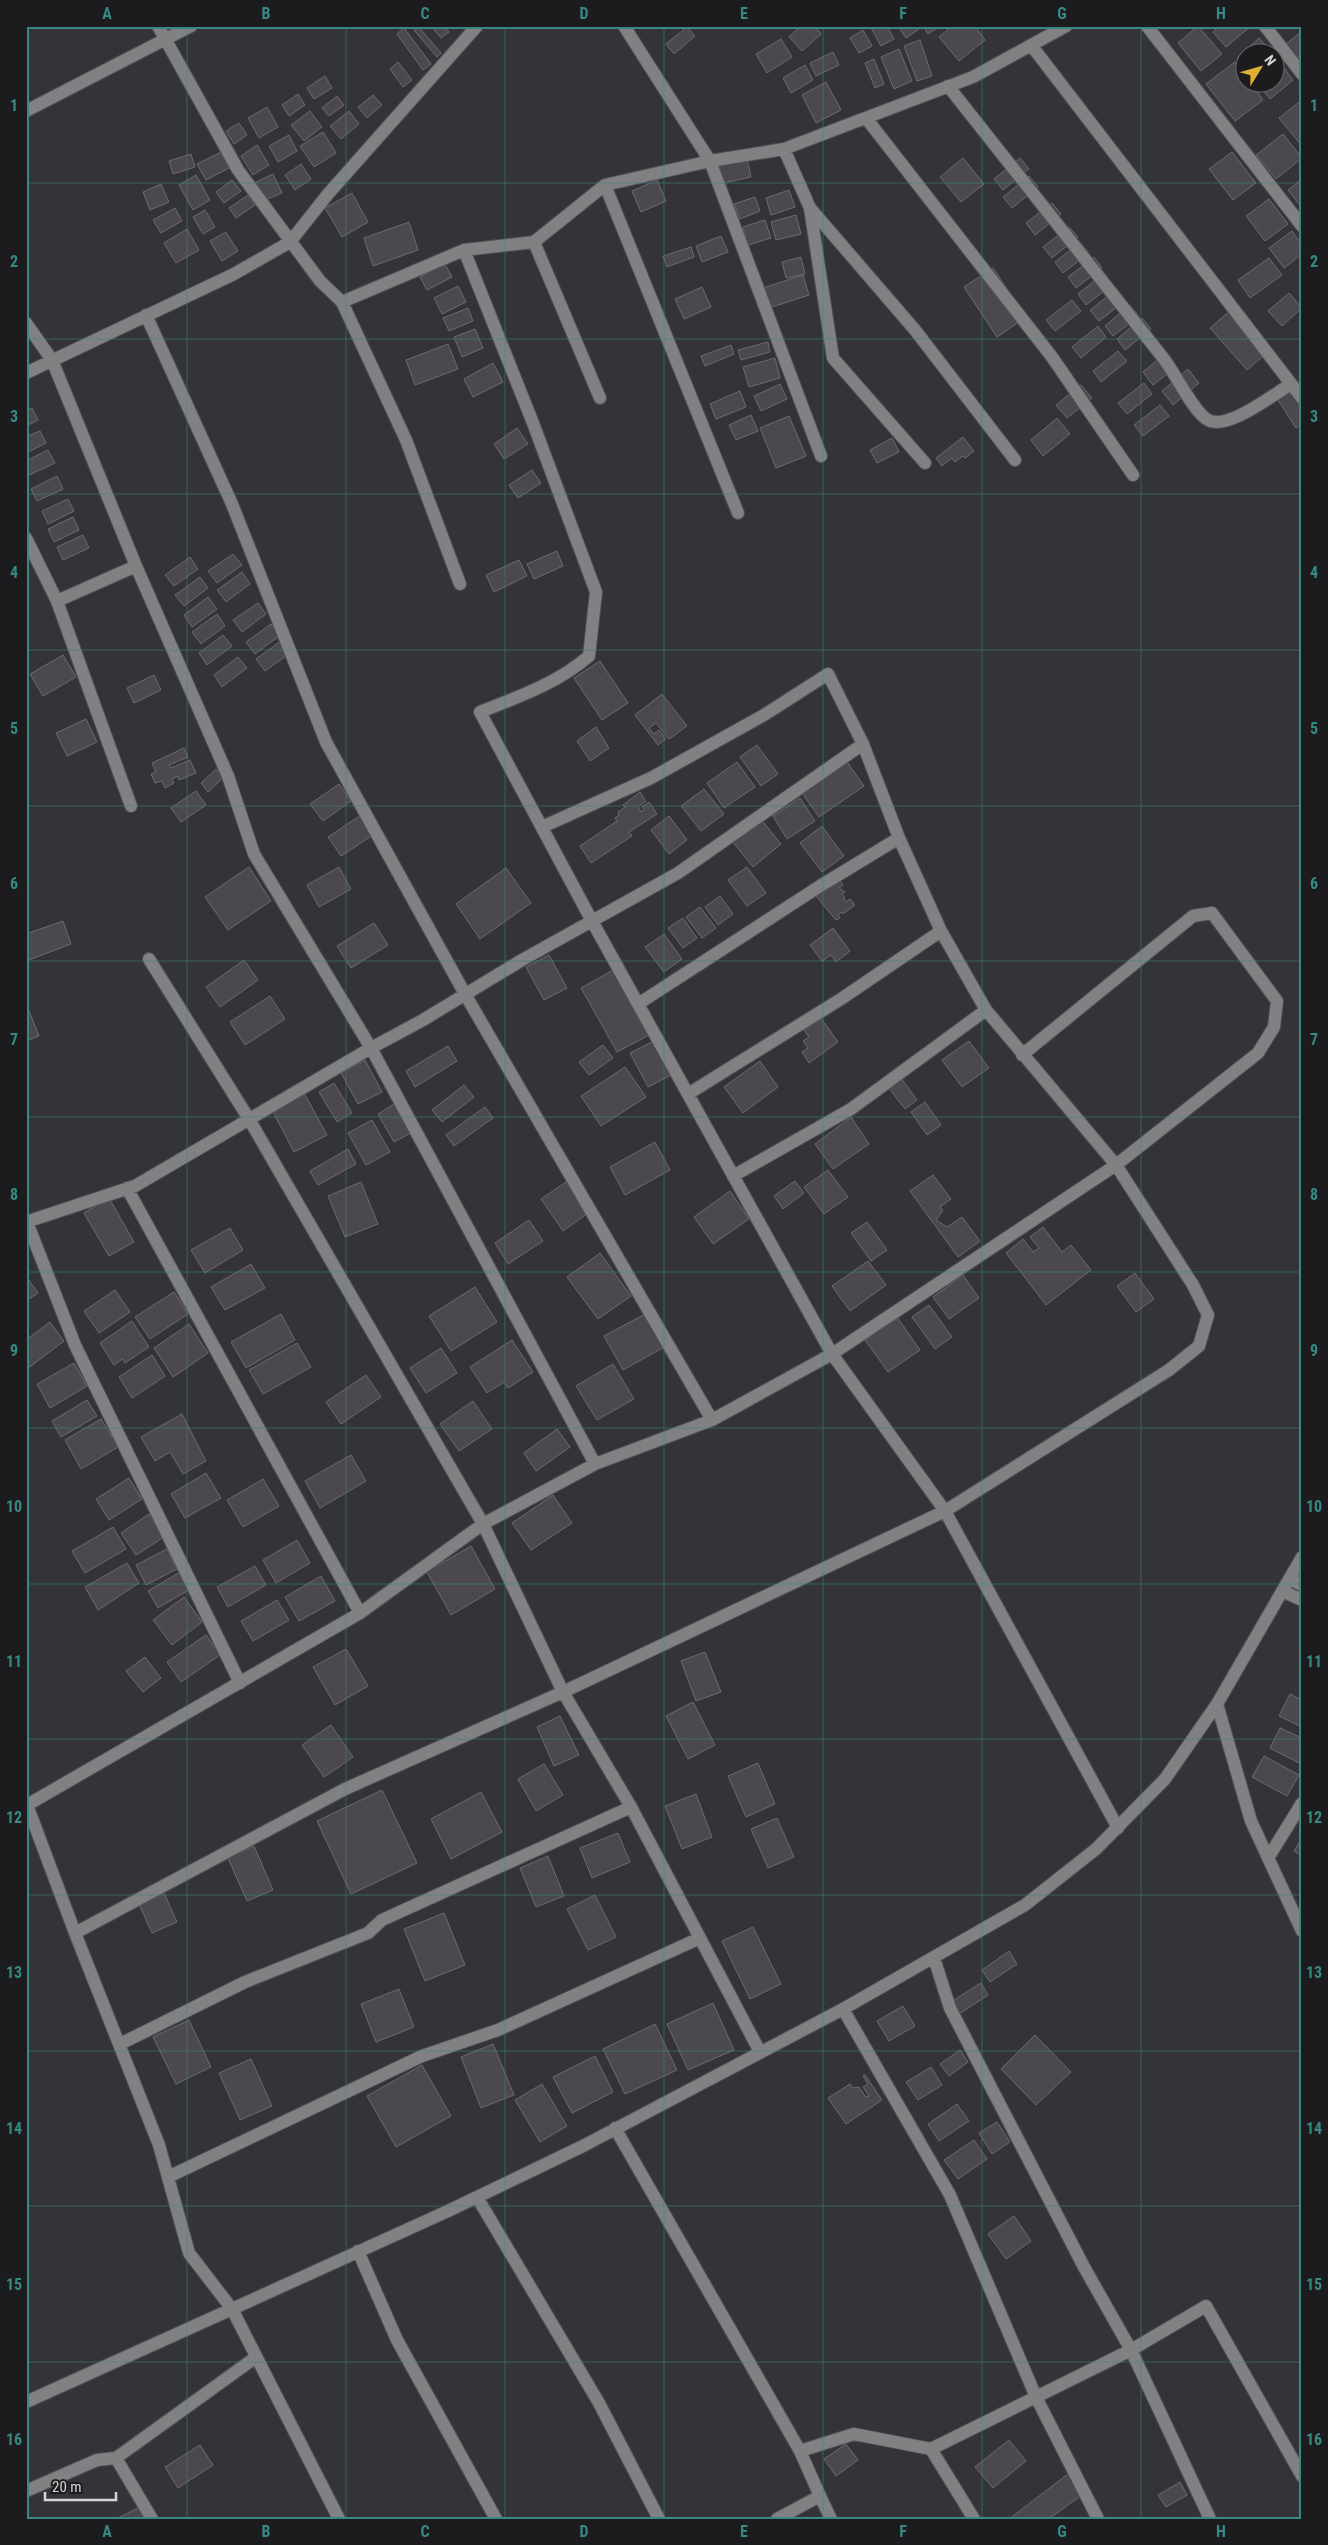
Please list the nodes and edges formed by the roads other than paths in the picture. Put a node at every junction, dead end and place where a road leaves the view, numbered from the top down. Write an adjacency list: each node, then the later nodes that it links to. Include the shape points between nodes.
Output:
1 (158, 26): 8 (street)
2 (191, 26): 8 (street)
3 (477, 26): 19 (street, via 328,194)
4 (624, 26): 15 (street)
5 (1066, 26): 9 (street)
6 (1147, 26): 18 (street)
7 (1265, 26): 10 (street)
8 (166, 39): 12 (street); 19 (street, via 238,170)
9 (1031, 45): 11 (street, via 973,77); 27 (street)
10 (1302, 74)
11 (948, 86): 13 (street); 27 (street, via 1166,362 1208,421 1235,419)
12 (26, 112)
13 (866, 118): 14 (street); 33 (street, via 1052,357)
14 (784, 149): 15 (street); 17 (street)
15 (710, 161): 16 (street); 30 (street)
16 (605, 185): 20 (street); 34 (street)
17 (810, 208): 31 (street, via 915,330); 32 (street, via 833,358)
18 (1302, 226)
19 (290, 242): 22 (street, via 320,281); 23 (street, via 234,274)
20 (534, 242): 21 (street); 28 (street)
21 (464, 250): 22 (street); 41 (street, via 596,592 589,656 530,693 480,712)
22 (342, 302): 37 (street, via 406,440)
23 (146, 315): 25 (street); 46 (street, via 232,504 326,742)
24 (26, 323): 25 (street)
25 (52, 360): 26 (street); 36 (street)
26 (26, 373)
27 (1291, 384): 29 (street)
28 (600, 398)
29 (1302, 398)
30 (821, 456)
31 (1015, 460)
32 (925, 463)
33 (1133, 475)
34 (738, 513)
35 (26, 538): 38 (street)
36 (136, 566): 38 (street); 49 (street, via 228,776 254,854)
37 (460, 584)
38 (58, 601): 40 (street)
39 (863, 744): 41 (street, via 828,674 764,715 650,778); 42 (street); 43 (street, via 678,873)
40 (132, 806)
41 (542, 827): 43 (street)
42 (899, 838): 44 (street); 47 (street, via 811,891)
43 (592, 922): 46 (street); 47 (street)
44 (941, 931): 48 (street); 51 (street, via 841,999)
45 (149, 959): 52 (street)
46 (465, 994): 49 (street); 58 (street)
47 (638, 1004): 51 (street)
48 (986, 1010): 50 (street); 54 (street, via 851,1109)
49 (371, 1048): 52 (street); 59 (street)
50 (1022, 1055): 53 (street); 53 (street, via 1192,916 1212,913 1277,1001 1274,1028 1258,1053)
51 (688, 1094): 54 (street)
52 (249, 1119): 55 (street); 61 (street)
53 (1116, 1165): 57 (street); 60 (street, via 1193,1285 1208,1315 1198,1346 1169,1370)
54 (733, 1176): 57 (street)
55 (127, 1188): 56 (street); 67 (street)
56 (27, 1222): 68 (street, via 75,1345)
57 (832, 1354): 58 (street); 60 (street)
58 (712, 1420): 59 (street)
59 (595, 1464): 61 (street)
60 (945, 1511): 69 (street); 74 (street)
61 (483, 1524): 67 (street); 69 (street)
62 (1302, 1557): 63 (street)
63 (1289, 1579): 64 (street); 65 (street)
64 (1302, 1585)
65 (1282, 1591): 66 (street); 70 (street)
66 (1302, 1600)
67 (360, 1613): 68 (street)
68 (240, 1683): 71 (street)
69 (563, 1692): 73 (street); 77 (street, via 345,1789)
70 (1217, 1704): 74 (street, via 1165,1779); 75 (street, via 1251,1821)
71 (27, 1803): 77 (street)
72 (1302, 1803): 75 (street)
73 (631, 1808): 78 (street); 81 (street, via 382,1920 368,1933 245,1982)
74 (1118, 1828): 79 (street, via 1025,1906)
75 (1268, 1858): 76 (street)
76 (1302, 1932)
77 (75, 1933): 81 (street)
78 (700, 1938): 82 (street); 84 (street, via 498,2030 422,2056)
79 (934, 1958): 80 (street); 88 (street, via 950,2008 1084,2267)
80 (843, 2008): 82 (street); 90 (street, via 950,2195)
81 (120, 2044): 84 (street)
82 (760, 2052): 83 (street)
83 (616, 2128): 85 (street); 93 (street)
84 (168, 2177): 87 (street, via 189,2253)
85 (477, 2197): 86 (street); 101 (street, via 599,2404)
86 (358, 2251): 87 (street); 100 (street, via 396,2340)
87 (232, 2309): 89 (street); 91 (street)
88 (1131, 2350): 90 (street); 95 (street, via 1206,2306); 106 (street)
89 (256, 2357): 94 (street); 99 (street)
90 (1036, 2397): 92 (street); 105 (street)
91 (26, 2402)
92 (931, 2449): 93 (street, via 854,2434); 104 (street)
93 (800, 2450): 97 (street)
94 (116, 2458): 96 (street, via 96,2460); 98 (street)
95 (1302, 2476)
96 (26, 2491)
97 (820, 2496): 102 (street); 103 (street)
98 (152, 2519)
99 (339, 2519)
100 (496, 2519)
101 (659, 2519)
102 (777, 2519)
103 (832, 2519)
104 (974, 2519)
105 (1098, 2519)
106 (1210, 2519)

